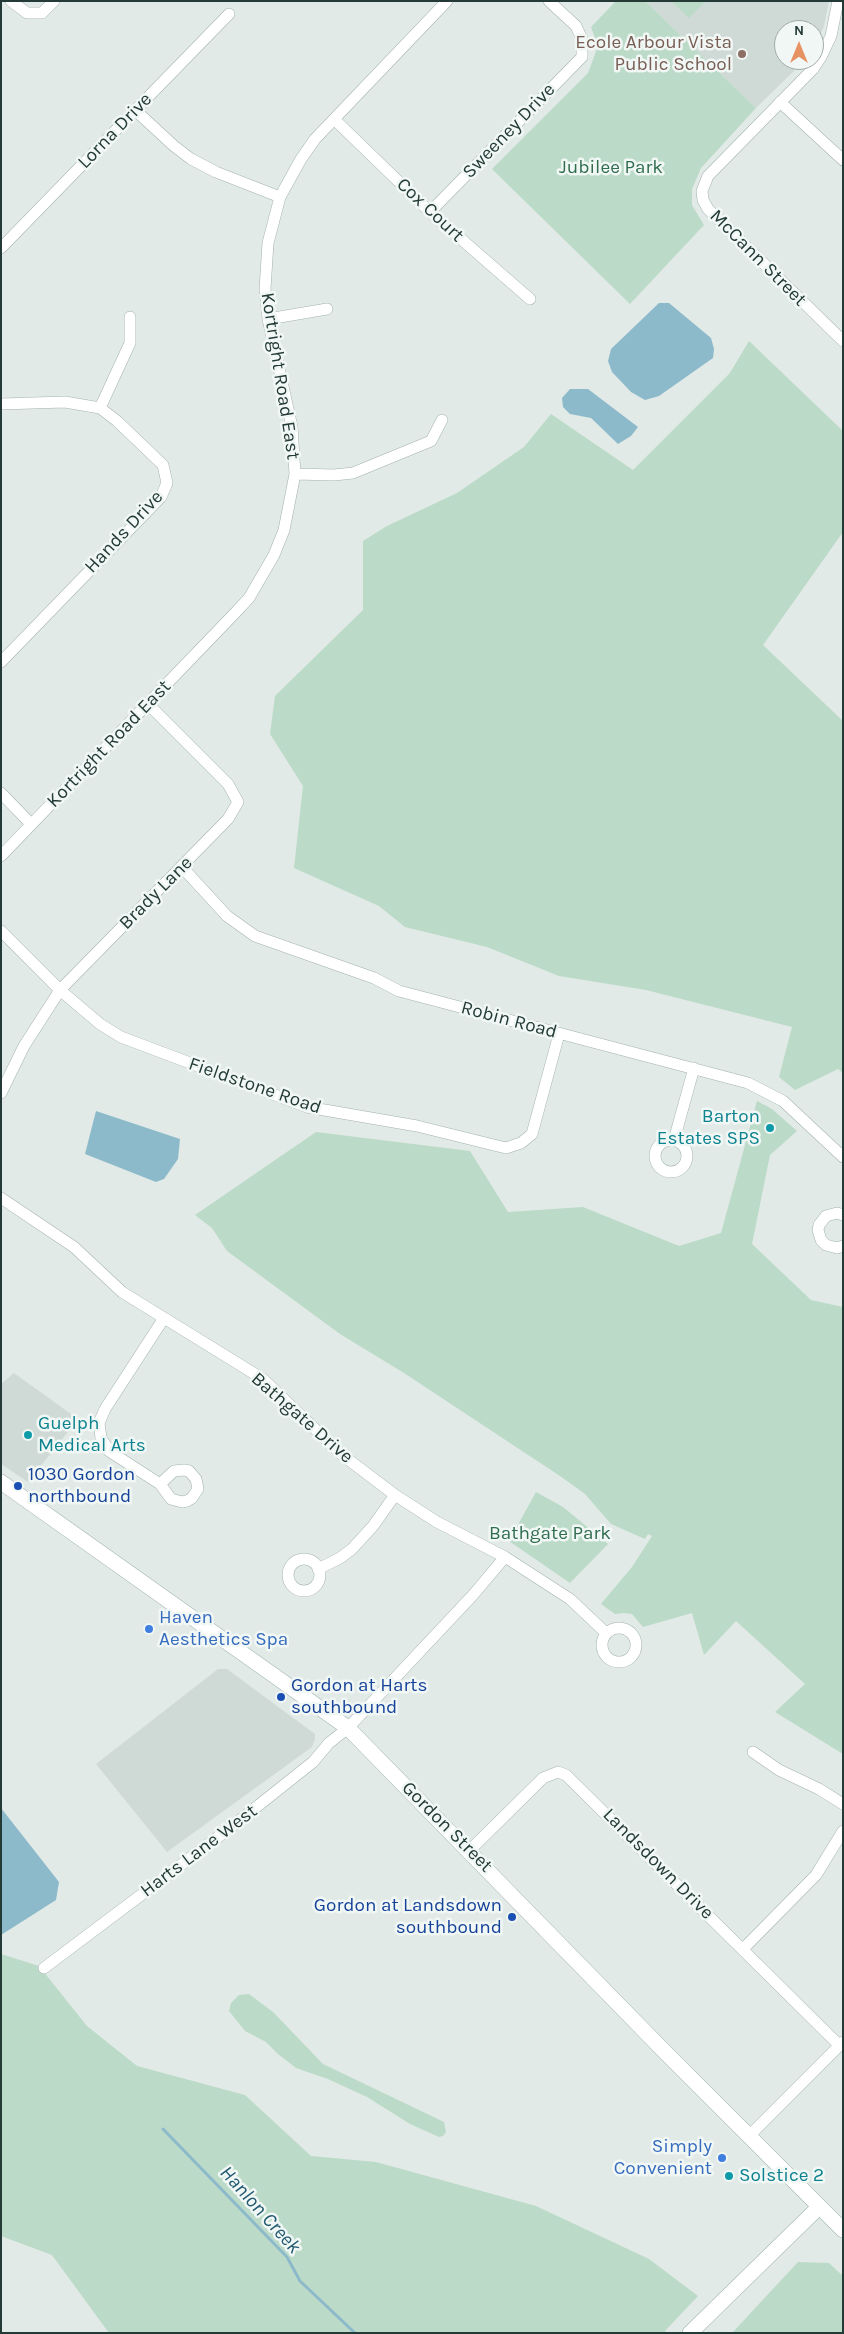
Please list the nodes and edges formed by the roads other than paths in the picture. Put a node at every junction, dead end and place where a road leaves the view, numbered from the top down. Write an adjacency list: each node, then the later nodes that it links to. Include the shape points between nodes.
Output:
1 (11, 1): 2 (street, via 28,13 42,13)
2 (54, 1)
3 (447, 1): 9 (street, Kortright Road East)
4 (549, 1): 12 (street, Sweeney Drive, via 576,26 582,39 582,57)
5 (838, 1): 7 (street, McCann Street, via 827,48)
6 (229, 14): 8 (street, Lorna Drive)
7 (780, 102): 10 (street); 18 (street, McCann Street, via 708,176 702,191 703,200 708,209)
8 (135, 110): 11 (street, via 191,159); 13 (street, Lorna Drive)
9 (334, 119): 11 (street, Kortright Road East, via 301,159); 12 (street, Cox Court)
10 (843, 160)
11 (280, 197): 17 (street, Kortright Road East, via 265,266)
12 (430, 212): 14 (street, Cox Court)
13 (1, 248)
14 (530, 299)
15 (327, 309): 17 (street)
16 (130, 317): 20 (street, via 130,343)
17 (268, 319): 22 (street, Kortright Road East, via 292,427)
18 (843, 341)
19 (1, 404): 20 (street, Hands Drive, via 65,402)
20 (100, 408): 23 (street, Hands Drive, via 163,465 167,475 165,489 161,497)
21 (442, 420): 22 (street, via 431,441 353,473)
22 (295, 474): 24 (street, Kortright Road East, via 284,530 274,555 249,598)
23 (1, 662)
24 (148, 704): 26 (street, Kortright Road East); 28 (street, Brady Lane, via 228,784 238,802 228,819)
25 (1, 793): 26 (street)
26 (31, 824): 27 (street, Kortright Road East)
27 (1, 856)
28 (182, 868): 30 (street, Brady Lane); 31 (street, Robin Road, via 226,916 254,936 374,978 399,991)
29 (1, 931): 30 (street, Fieldstone Road)
30 (60, 990): 31 (street, Fieldstone Road, via 100,1024 121,1037 298,1104 417,1126 506,1148 522,1143 532,1134); 33 (street, Brady Lane, via 24,1046)
31 (559, 1034): 32 (street, Robin Road)
32 (694, 1068): 34 (street); 35 (street, Robin Road, via 748,1083 783,1101)
33 (1, 1093)
34 (674, 1140)
35 (843, 1157)
36 (1, 1198): 39 (street, Bathgate Drive, via 74,1248 122,1292)
37 (843, 1215): 38 (street, via 826,1216 818,1230 826,1245)
38 (843, 1246)
39 (164, 1318): 41 (street, via 99,1423 100,1438 109,1451); 42 (street, Bathgate Drive, via 263,1379 341,1454)
40 (1, 1482): 46 (main road, Gordon Street)
41 (160, 1484)
42 (395, 1495): 43 (street, Bathgate Drive, via 437,1522); 44 (street, via 352,1548)
43 (505, 1557): 45 (street, Bathgate Drive, via 570,1599); 46 (street, Harts Lane West, via 473,1596)
44 (318, 1569)
45 (606, 1633)
46 (348, 1728): 50 (main road, Gordon Street); 52 (street, Harts Lane West, via 313,1762 230,1828)
47 (753, 1752): 48 (street, via 779,1770)
48 (843, 1804)
49 (843, 1831): 51 (street, via 816,1875)
50 (470, 1850): 51 (street, Landsdown Drive, via 543,1778 558,1772 571,1779); 54 (main road, Gordon Street)
51 (743, 1949): 53 (street, Landsdown Drive)
52 (44, 1968)
53 (841, 2043): 54 (street)
54 (749, 2136): 55 (main road, Gordon Street)
55 (819, 2207): 56 (main road, Gordon Street); 57 (main road)
56 (843, 2230)
57 (690, 2333)

